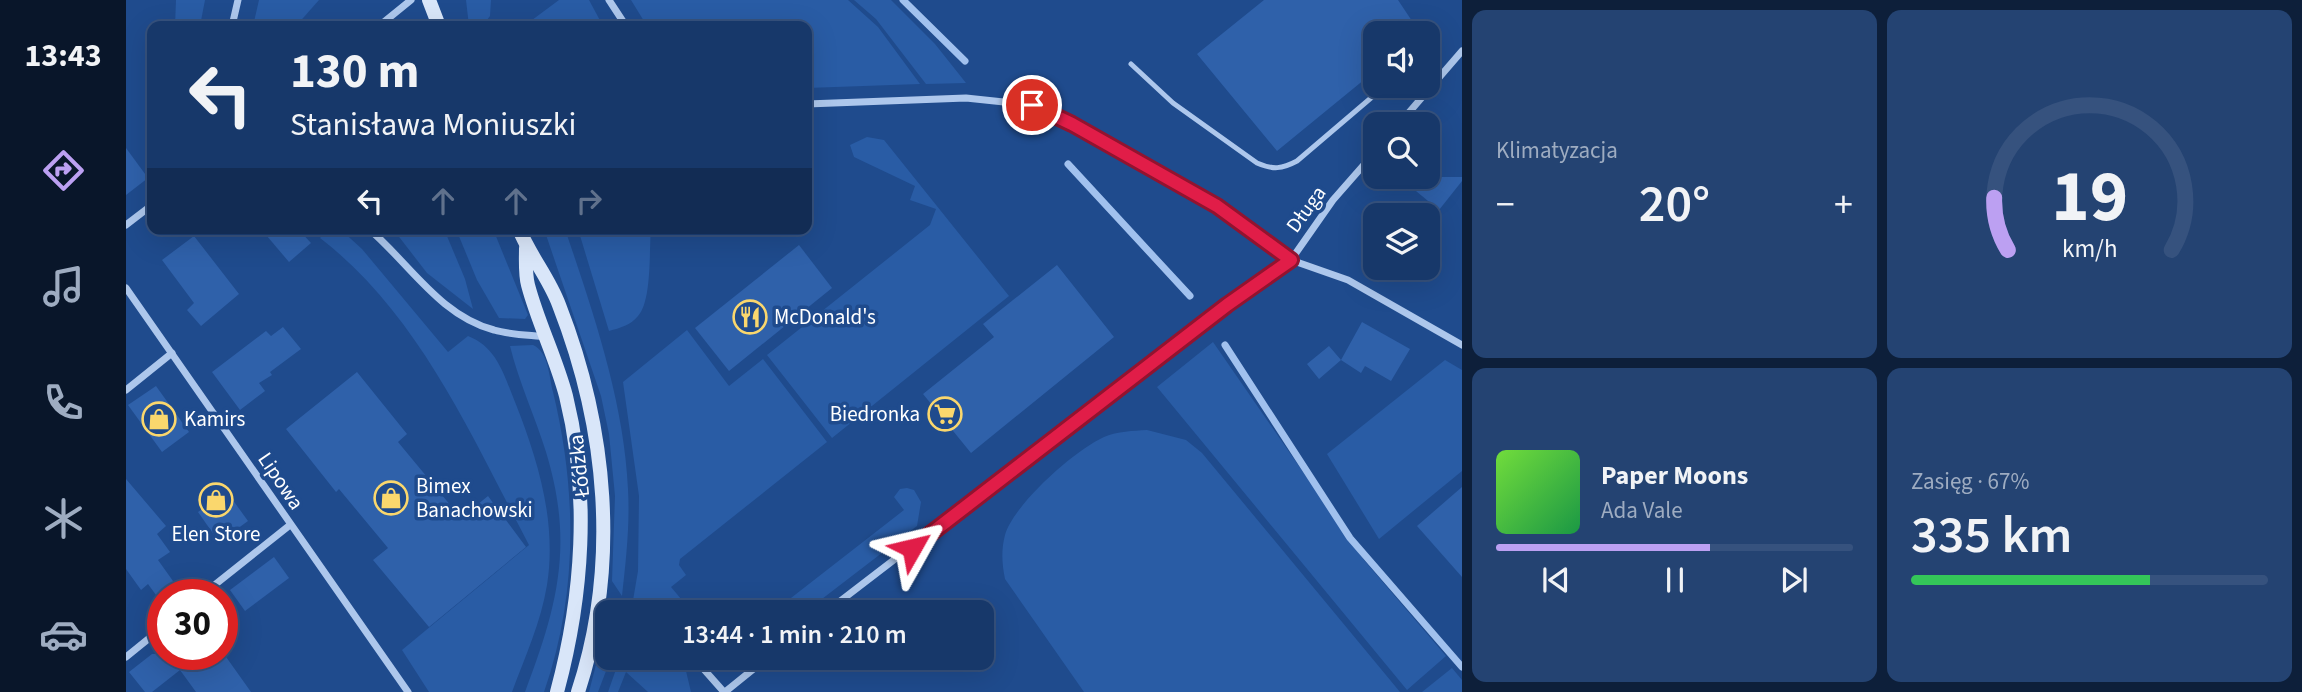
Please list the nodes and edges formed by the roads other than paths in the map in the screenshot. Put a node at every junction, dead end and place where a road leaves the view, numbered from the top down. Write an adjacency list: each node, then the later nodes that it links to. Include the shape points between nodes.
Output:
1 (238, 0): 5 (street)
2 (411, 0): 6 (street)
3 (429, 0): 7 (main road)
4 (609, 0): 8 (street)
5 (233, 21)
6 (385, 21)
7 (437, 21)
8 (623, 21)
9 (1462, 51): 11 (street)
10 (1131, 64): 12 (lane, via 1173,103 1272,169 1297,161)
11 (1440, 77)
12 (1371, 98)
13 (1422, 98): 15 (street)
14 (812, 104): 22 (street, via 966,98 1032,105 1217,206)
15 (1409, 112)
16 (1363, 165): 22 (street, Długa)
17 (147, 209): 18 (street)
18 (126, 225)
19 (376, 235): 24 (street, via 460,315 492,330)
20 (521, 235): 21 (main road, Łódzka)
21 (526, 246): 24 (main road, Łódzka, via 527,283); 30 (main road, Łódzka, via 558,301 593,408 604,497)
22 (1291, 260): 25 (street, via 1348,281); 31 (street, Długa)
23 (126, 288): 26 (street, Lipowa)
24 (548, 337): 38 (main road, Łódzka, via 566,396 580,484 575,607)
25 (1462, 345)
26 (172, 353): 27 (street); 28 (street, Lipowa)
27 (126, 390)
28 (290, 525): 29 (street); 37 (street, Lipowa)
29 (222, 579)
30 (602, 600)
31 (842, 600)
32 (595, 635): 39 (main road, Łódzka)
33 (147, 640): 34 (street)
34 (126, 657)
35 (704, 670): 40 (street)
36 (752, 670): 40 (street)
37 (408, 692)
38 (557, 692)
39 (578, 692)
40 (724, 692)

